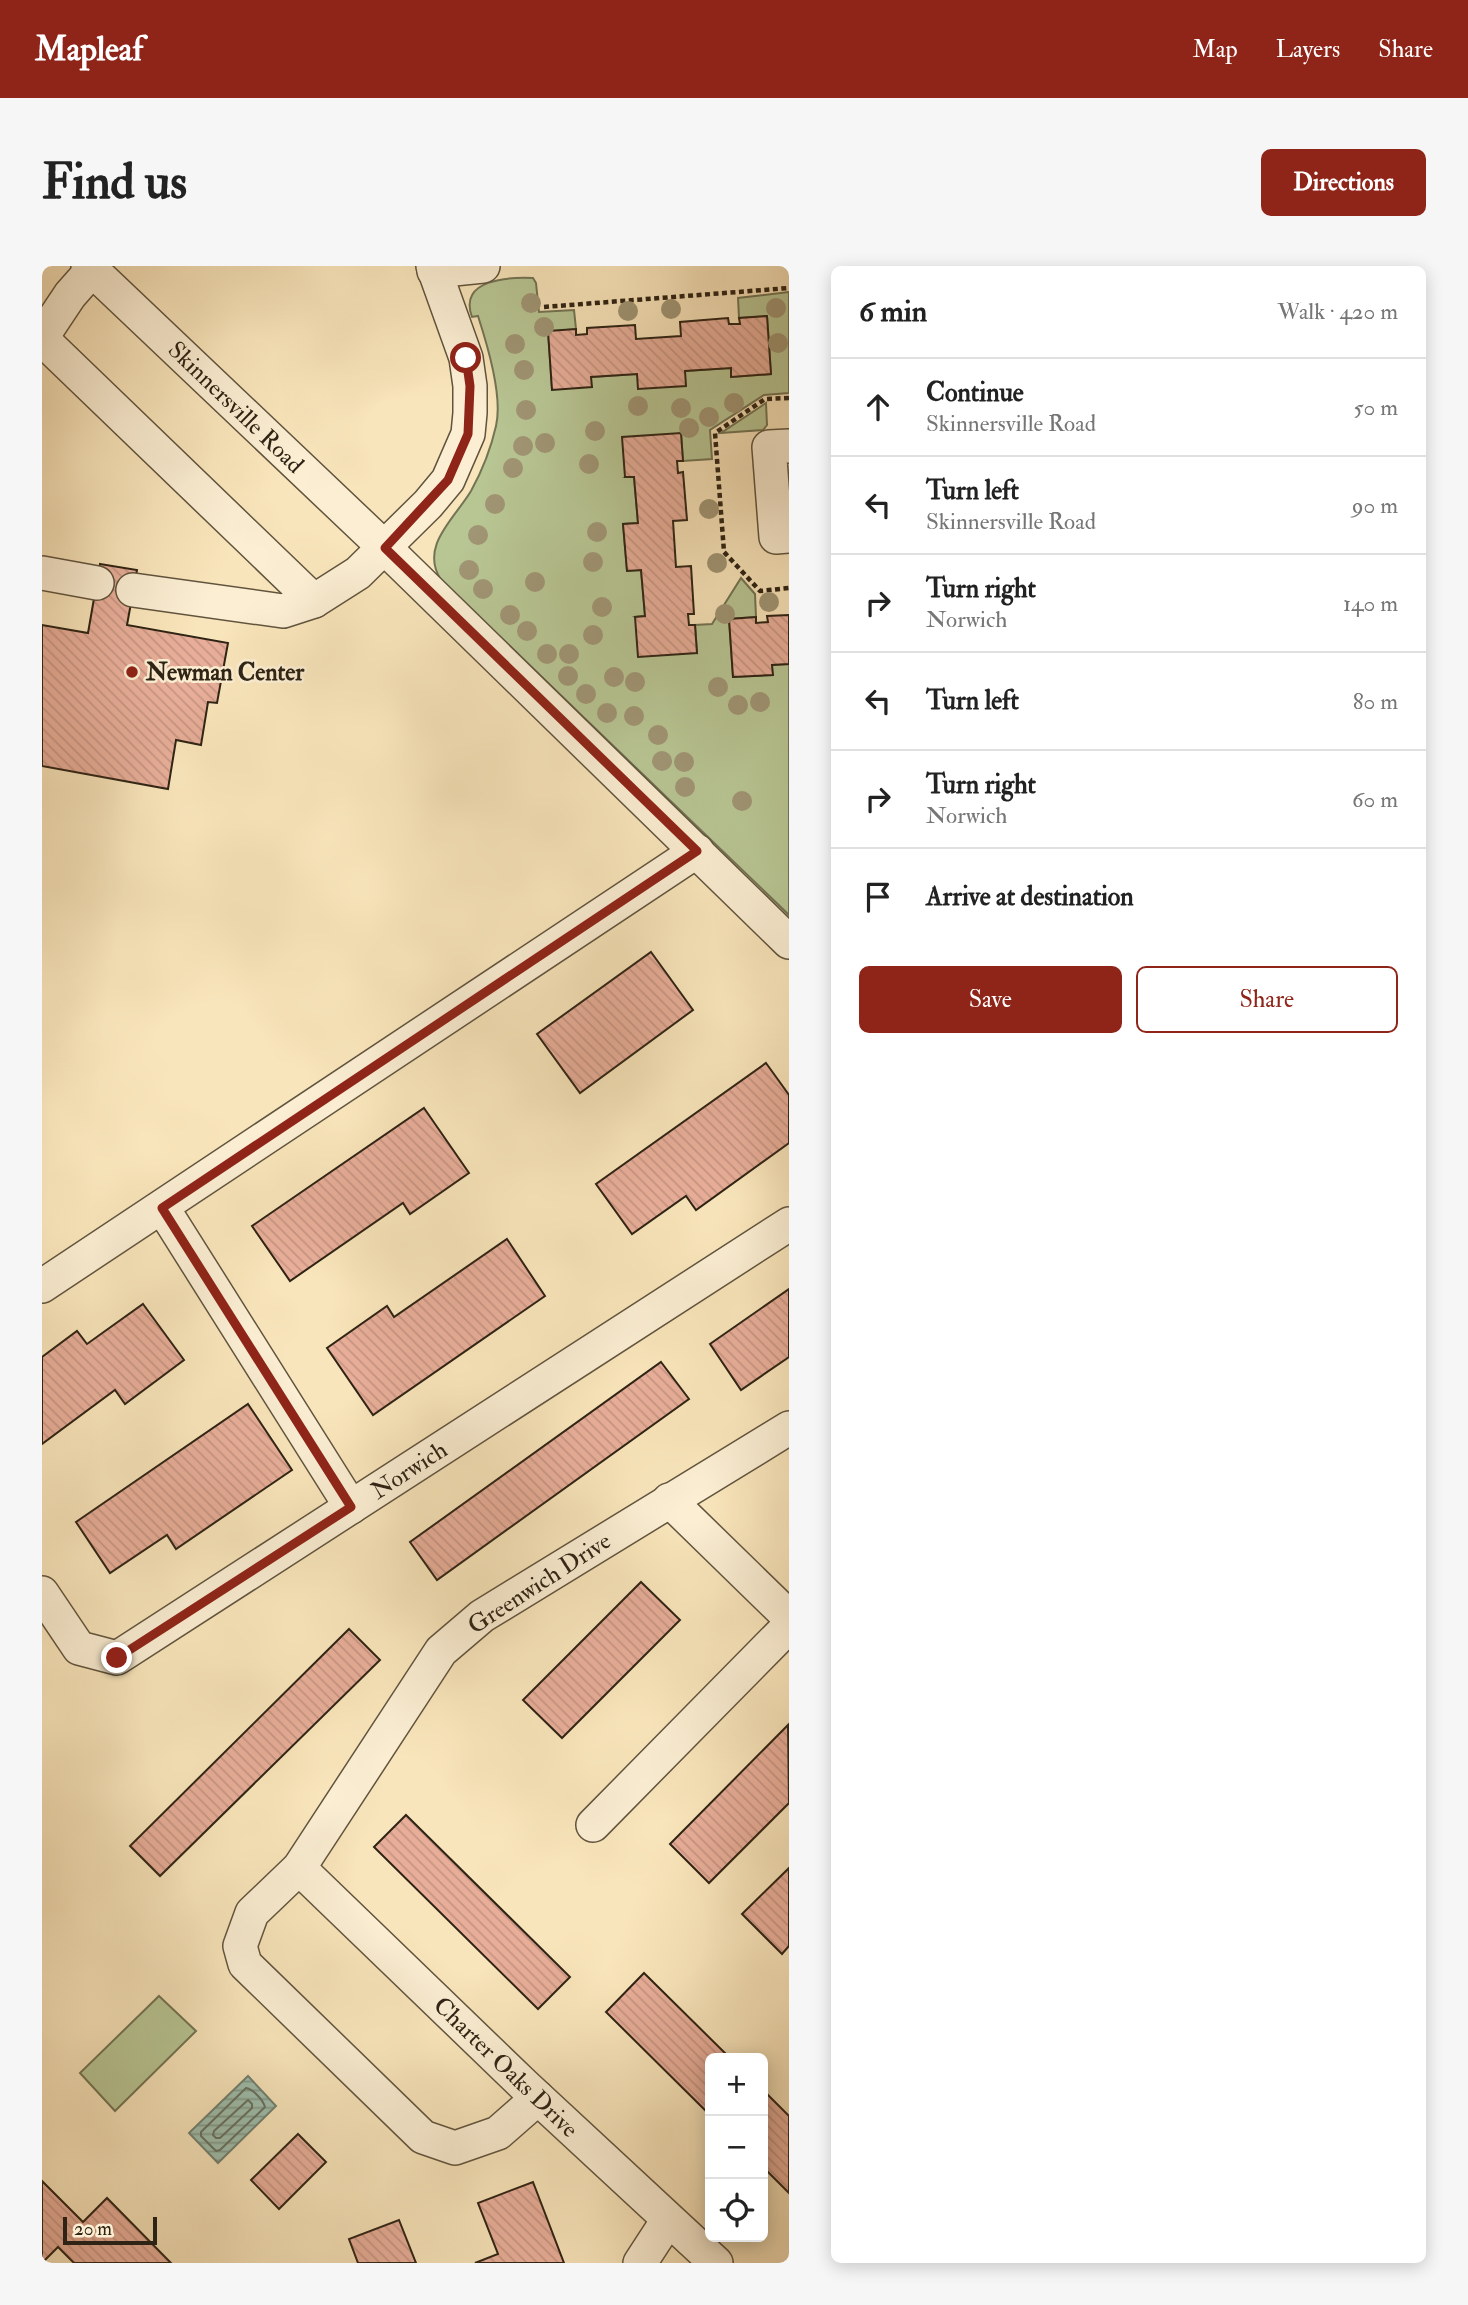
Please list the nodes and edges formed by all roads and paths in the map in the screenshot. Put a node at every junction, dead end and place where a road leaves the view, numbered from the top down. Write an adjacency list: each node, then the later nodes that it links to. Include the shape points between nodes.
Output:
1 (483, 266): 3 (street)
2 (90, 268): 6 (street); 9 (street, Skinnersville Road)
3 (433, 268): 9 (street, via 466,358 468,434 448,480)
4 (789, 288): 5 (path)
5 (544, 307)
6 (42, 338): 13 (street)
7 (789, 446): 8 (street, via 769,447 776,537)
8 (789, 536)
9 (385, 548): 13 (street, via 358,573); 14 (street, Skinnersville Road)
10 (42, 573): 11 (street)
11 (97, 583)
12 (133, 590): 13 (street, via 283,611)
13 (314, 601)
14 (697, 851): 15 (street, Skinnersville Road); 16 (street)
15 (789, 942)
16 (162, 1208): 18 (street); 21 (street)
17 (789, 1224): 21 (street, Norwich)
18 (42, 1286)
19 (789, 1428): 20 (street, Greenwich Drive)
20 (669, 1500): 23 (street); 26 (street, Greenwich Drive, via 482,1616 441,1651)
21 (351, 1507): 22 (street, Norwich, via 117,1658 79,1648)
22 (42, 1592)
23 (789, 1617)
24 (789, 1626): 25 (street)
25 (593, 1825)
26 (299, 1868): 27 (street, Charter Oaks Drive); 27 (street, Greenwich Drive, via 252,1913 240,1946 245,1964 423,2137 455,2148 498,2133)
27 (538, 2098): 28 (street, Charter Oaks Drive)
28 (668, 2220): 29 (street); 30 (street, Charter Oaks Drive)
29 (640, 2263)
30 (716, 2263)

